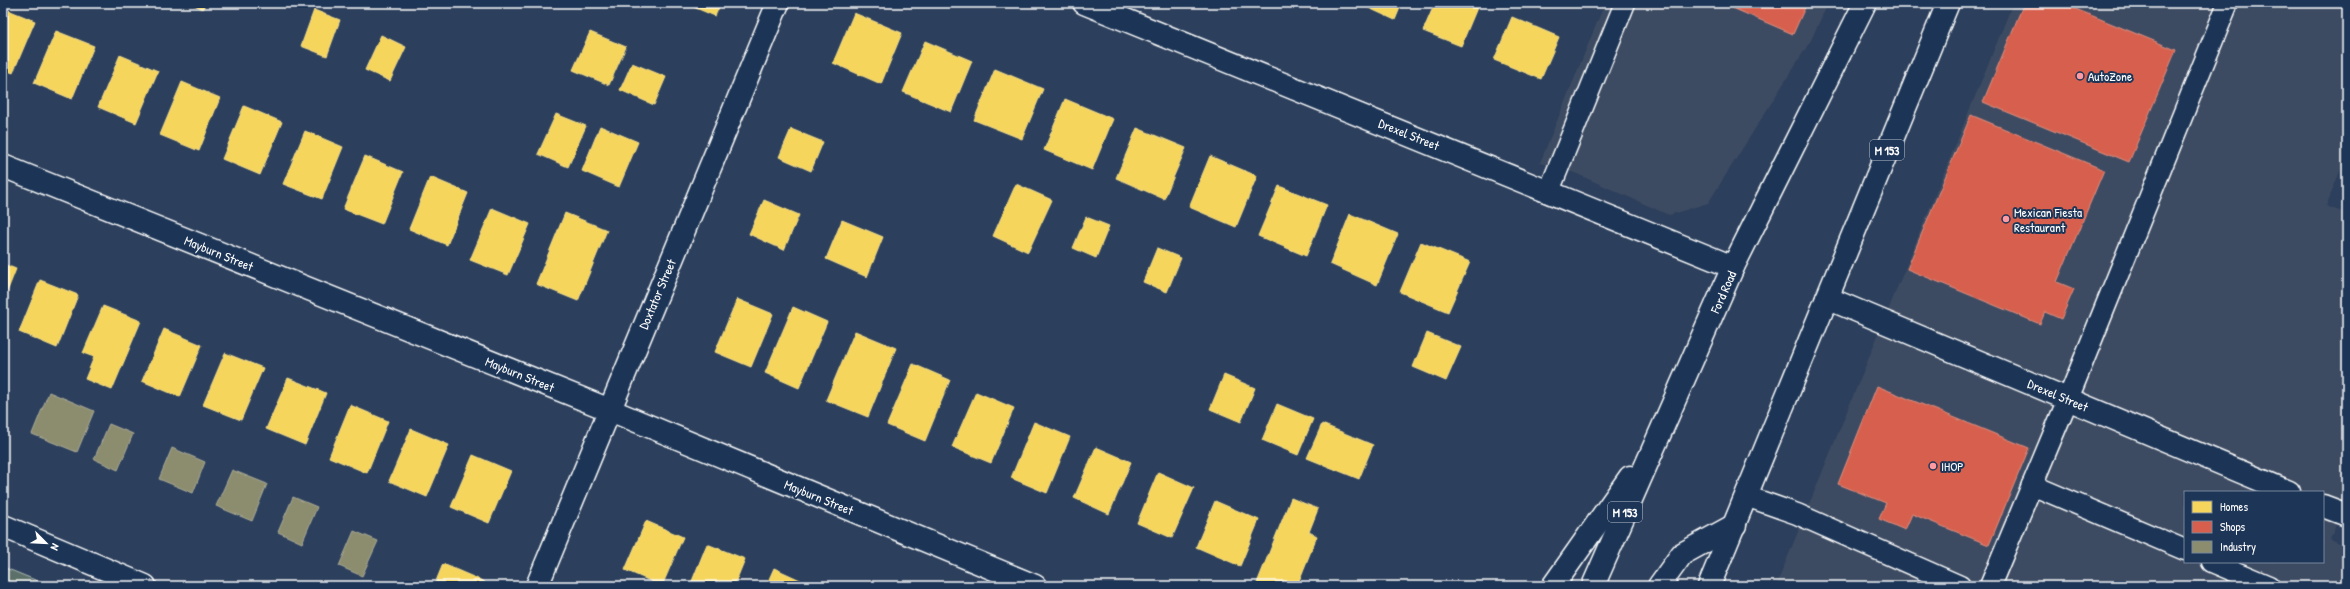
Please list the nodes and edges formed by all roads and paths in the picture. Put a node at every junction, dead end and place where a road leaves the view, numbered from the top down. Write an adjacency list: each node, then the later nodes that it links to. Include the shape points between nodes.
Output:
1 (778, 3): 12 (street, Doxtator Street)
2 (1084, 3): 8 (street, Drexel Street)
3 (1625, 3): 8 (lane)
4 (1865, 3): 9 (street, Ford Road / M 153)
5 (1948, 3): 10 (street, M 153)
6 (2228, 3): 11 (lane)
7 (3, 166): 12 (street, Mayburn Street)
8 (1549, 191): 9 (street, Drexel Street)
9 (1733, 267): 13 (street, Ford Road / M 153)
10 (1827, 298): 11 (street, Drexel Street); 16 (street, M 153)
11 (2068, 399): 14 (lane); 15 (street, Drexel Street)
12 (610, 410): 24 (street, Doxtator Street); 25 (street, Mayburn Street)
13 (1657, 438): 26 (street); 27 (street, Ford Road / M 153)
14 (2032, 485): 21 (lane); 31 (lane)
15 (2287, 491)
16 (1746, 496): 19 (street, M 153); 30 (lane, via 1797,514)
17 (2324, 506): 18 (street)
18 (2347, 515)
19 (1735, 525): 28 (street, via 1682,554); 29 (street, M 153)
20 (3, 526): 23 (street)
21 (2184, 550)
22 (2214, 563): 32 (lane)
23 (145, 586)
24 (537, 586)
25 (1035, 586)
26 (1553, 586)
27 (1593, 586)
28 (1659, 586)
29 (1709, 586)
30 (1960, 586)
31 (1990, 586)
32 (2269, 586)

